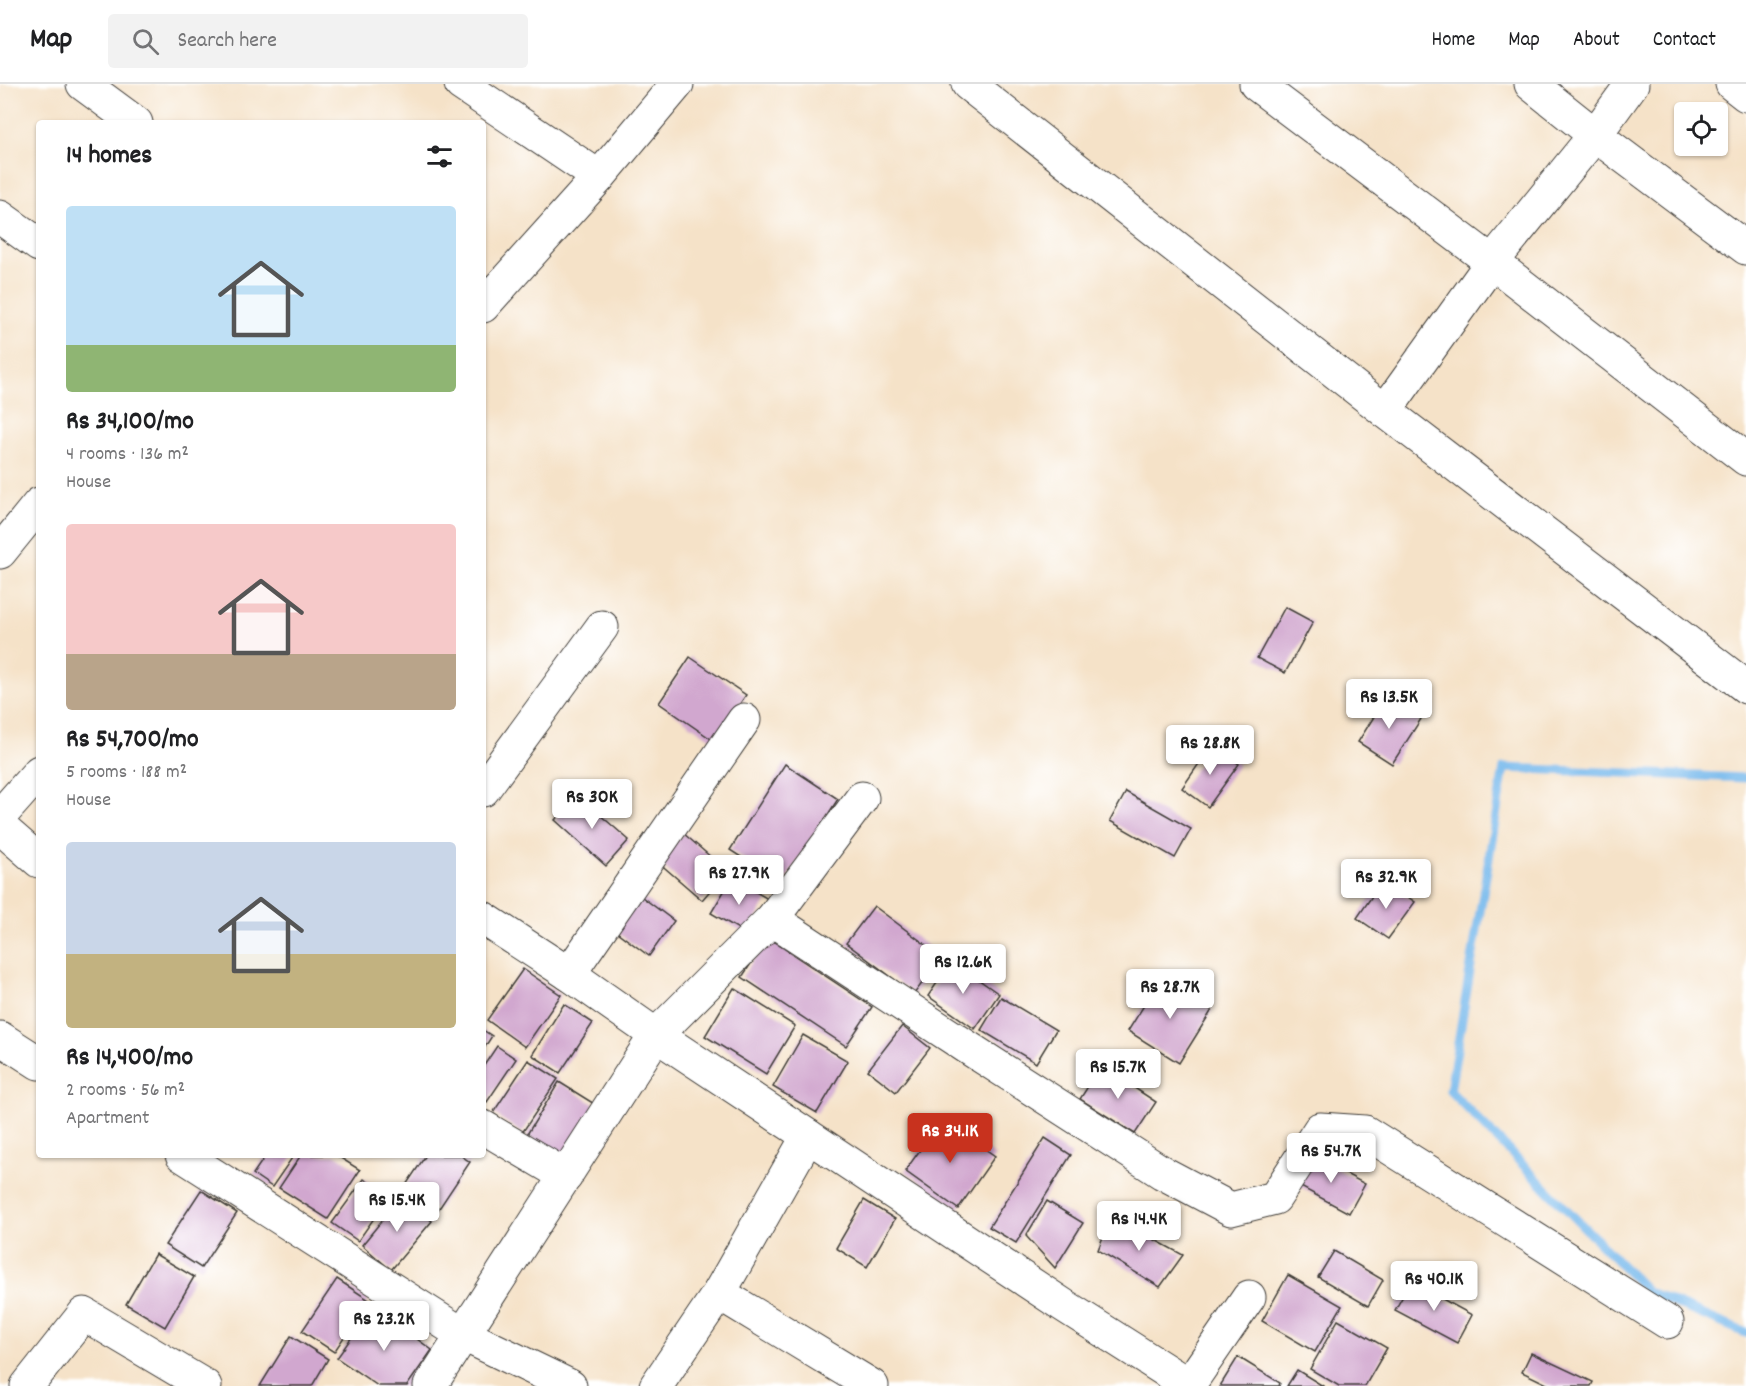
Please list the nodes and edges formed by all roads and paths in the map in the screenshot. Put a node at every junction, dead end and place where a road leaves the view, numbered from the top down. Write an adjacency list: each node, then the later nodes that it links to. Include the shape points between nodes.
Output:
1 (83, 84): 10 (street)
2 (461, 84): 12 (street)
3 (677, 84): 12 (street)
4 (968, 84): 18 (street)
5 (1256, 84): 16 (street)
6 (1531, 84): 11 (street)
7 (1632, 84): 11 (street)
8 (1732, 84): 9 (street)
9 (1746, 95)
10 (132, 120)
11 (1595, 135): 15 (street); 16 (street)
12 (599, 177): 17 (street)
13 (0, 218): 14 (street)
14 (36, 243)
15 (1746, 248)
16 (1492, 262): 18 (street); 19 (street)
17 (486, 303)
18 (1385, 411): 23 (street)
19 (1746, 459)
20 (36, 508): 21 (street)
21 (0, 552)
22 (602, 627): 26 (street)
23 (1746, 687)
24 (744, 720): 33 (street)
25 (36, 775): 28 (street)
26 (486, 786)
27 (862, 798): 31 (street)
28 (0, 816)
29 (0, 827): 30 (street)
30 (36, 858)
31 (772, 919): 34 (street); 43 (street, via 1163,1173 1231,1209 1275,1198 1320,1130 1365,1132)
32 (486, 920): 33 (street)
33 (569, 974): 34 (street)
34 (656, 1035): 38 (street); 40 (street)
35 (0, 1038): 36 (street)
36 (36, 1061)
37 (486, 1129): 40 (street)
38 (808, 1136): 41 (street); 51 (street)
39 (187, 1158): 44 (street)
40 (566, 1176): 44 (street)
41 (720, 1293): 49 (street); 50 (street)
42 (1249, 1297): 51 (street)
43 (1667, 1322)
44 (462, 1334): 47 (street); 48 (street)
45 (27, 1386): 46 (street, via 84,1314)
46 (205, 1386)
47 (430, 1386)
48 (570, 1386)
49 (656, 1386)
50 (872, 1386)
51 (1189, 1386)

